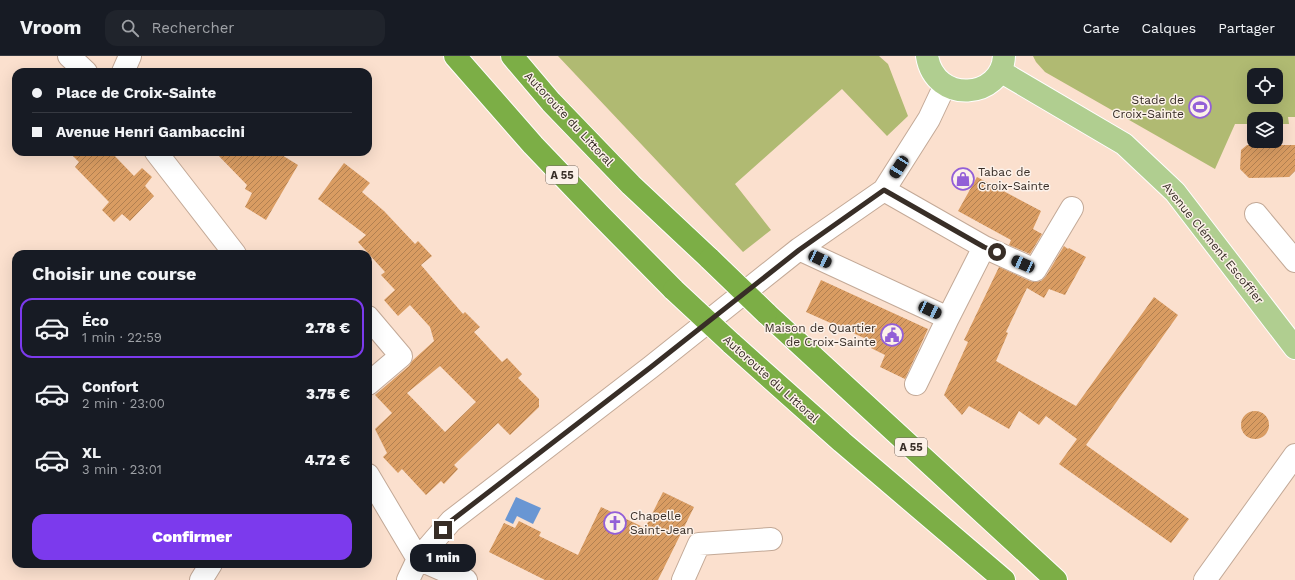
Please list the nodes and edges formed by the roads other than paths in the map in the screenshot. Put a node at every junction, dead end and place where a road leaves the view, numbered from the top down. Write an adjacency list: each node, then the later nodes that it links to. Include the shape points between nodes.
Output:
1 (70, 56): 7 (street)
2 (130, 56): 8 (street)
3 (455, 56): 32 (highway, Autoroute du Littoral / A 55, bridge, via 533,145 674,290 842,442)
4 (512, 56): 33 (highway, Autoroute du Littoral / A 55, bridge, via 551,102 631,186)
5 (928, 56): 9 (main road, via 929,65 935,76)
6 (1002, 64): 9 (main road, Avenue Clément Escoffier, via 992,81 981,88 957,90); 20 (main road, Avenue Clément Escoffier, via 1124,144 1175,192)
7 (82, 68)
8 (125, 68)
9 (945, 85): 11 (street, via 929,119)
10 (159, 156): 15 (street)
11 (884, 190): 14 (street); 16 (street)
12 (1072, 208): 14 (street, via 1036,270)
13 (1256, 214): 17 (street)
14 (984, 247): 18 (street)
15 (232, 250)
16 (799, 250): 18 (street); 26 (street, via 451,521)
17 (1295, 261)
18 (948, 318): 22 (street)
19 (372, 322): 21 (street, via 401,356)
20 (1295, 348)
21 (372, 381)
22 (916, 384)
23 (1295, 455): 34 (street)
24 (372, 482): 26 (street)
25 (771, 539): 31 (street, via 699,544)
26 (418, 558): 29 (street); 30 (street)
27 (209, 568): 28 (street)
28 (202, 580)
29 (408, 580)
30 (466, 580)
31 (683, 580)
32 (1004, 580)
33 (1056, 580)
34 (1205, 580)

